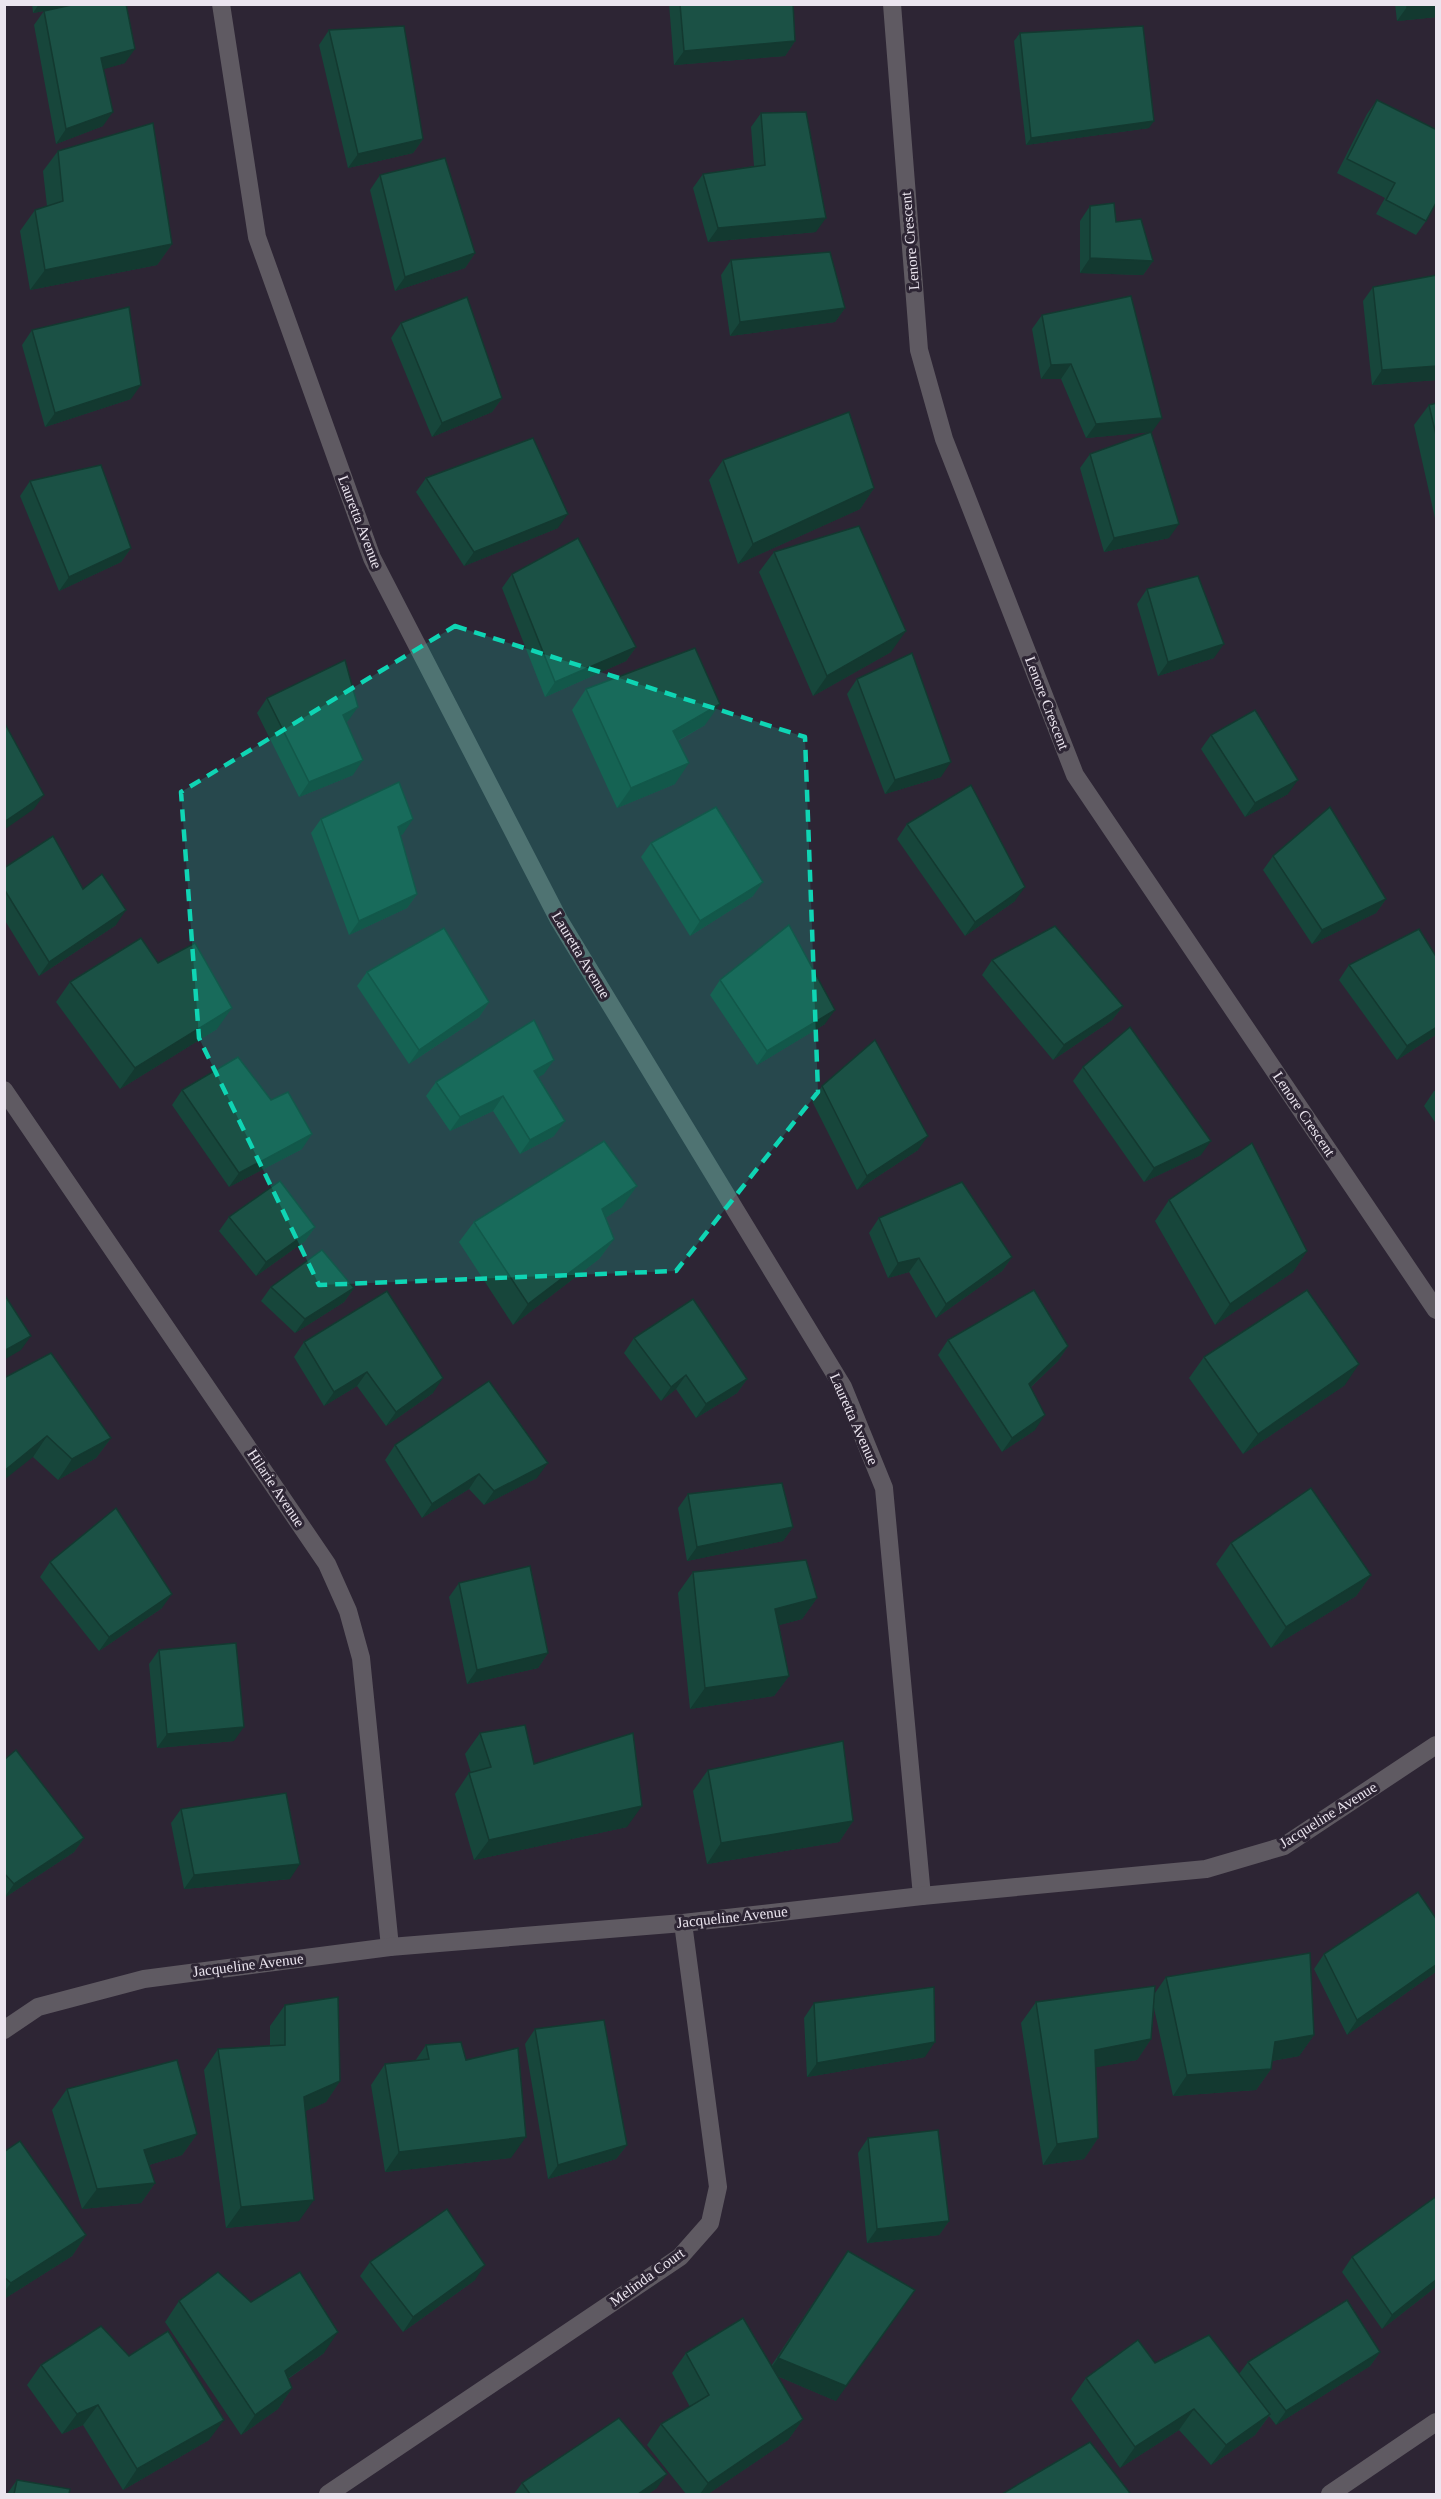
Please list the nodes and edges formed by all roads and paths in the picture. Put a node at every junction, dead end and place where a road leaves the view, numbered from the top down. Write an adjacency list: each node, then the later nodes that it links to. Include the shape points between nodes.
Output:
1 (221, 4): 6 (street, Lauretta Avenue, via 257,237 372,558 559,920 843,1387 884,1488)
2 (892, 4): 4 (street, Lenore Crescent, via 919,350 944,439 1075,775)
3 (4, 1090): 8 (street, Hilarie Avenue, via 327,1564 348,1611 361,1658)
4 (1437, 1310)
5 (1437, 1745): 6 (street, Jacqueline Avenue, via 1284,1846 1206,1869)
6 (922, 1896): 7 (street, Jacqueline Avenue)
7 (683, 1923): 8 (street, Jacqueline Avenue); 11 (street, Melinda Court, via 718,2187 710,2223 680,2257)
8 (390, 1947): 9 (street, Jacqueline Avenue, via 144,1979 38,2007)
9 (4, 2030)
10 (1437, 2422): 12 (street)
11 (328, 2494)
12 (1330, 2494)

